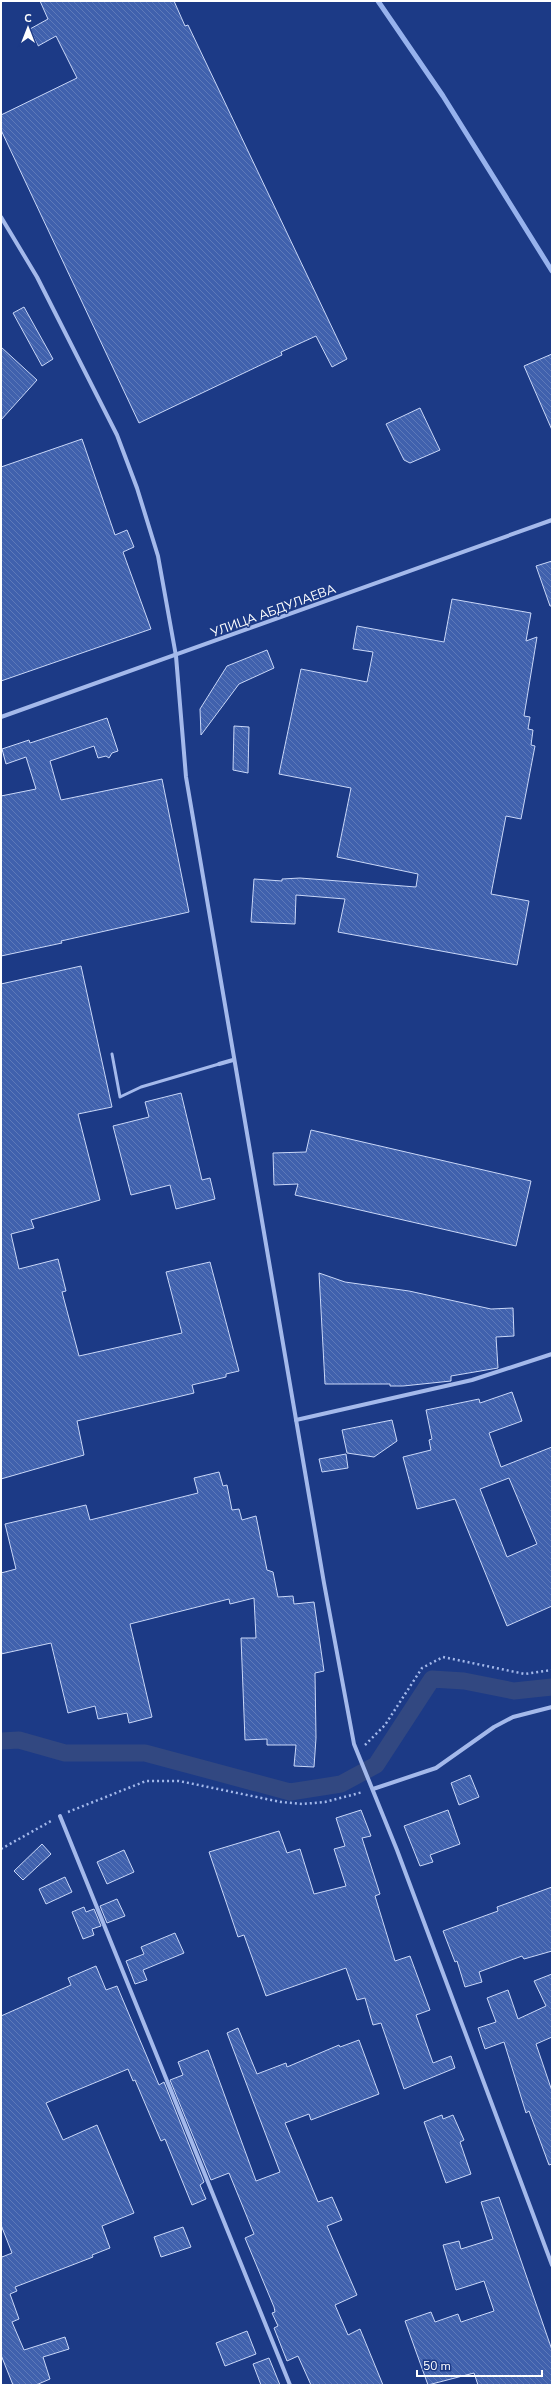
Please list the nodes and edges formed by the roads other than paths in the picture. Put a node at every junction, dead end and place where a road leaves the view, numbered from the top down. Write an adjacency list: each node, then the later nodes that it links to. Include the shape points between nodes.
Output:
1 (1, 217): 3 (street, via 37,277 117,435 158,556)
2 (552, 520): 3 (street, УЛИЦА АБДУЛАЕВА)
3 (176, 656): 4 (street, УЛИЦА АБДУЛАЕВА); 6 (street, via 186,778)
4 (1, 717)
5 (112, 1054): 7 (lane, via 120,1097 141,1087)
6 (233, 1060): 7 (street); 9 (street)
7 (219, 1064)
8 (552, 1354): 9 (street, via 472,1380)
9 (296, 1420): 11 (street, via 324,1583 358,1755)
10 (552, 1706): 11 (street, via 514,1717 494,1727 436,1768)
11 (373, 1789): 13 (street)
12 (60, 1816): 14 (street)
13 (552, 2264)
14 (290, 2385)

